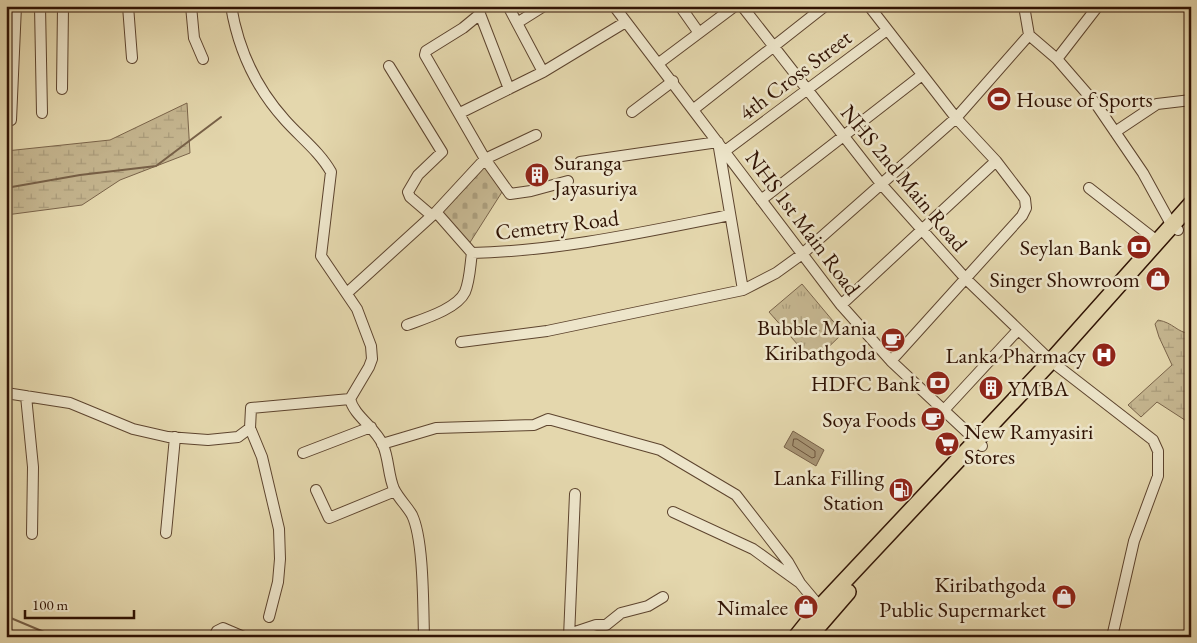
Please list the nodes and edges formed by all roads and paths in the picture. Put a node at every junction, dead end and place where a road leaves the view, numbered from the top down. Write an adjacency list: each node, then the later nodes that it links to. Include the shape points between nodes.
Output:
1 (16, 6): 41 (street)
2 (40, 6): 38 (street)
3 (63, 6): 33 (street)
4 (128, 6): 24 (street)
5 (191, 6): 26 (street, via 194,38)
6 (231, 6): 65 (street, via 243,55 251,71 283,117 326,162 331,172 321,256)
7 (508, 6): 19 (street)
8 (544, 6): 19 (street)
9 (614, 6): 18 (street, NHS 1st Main Road)
10 (680, 6): 21 (street)
11 (735, 6): 21 (street)
12 (742, 6): 23 (street, NHS 2nd Main Road)
13 (825, 6): 23 (street)
14 (869, 6): 20 (street)
15 (1024, 6): 22 (street)
16 (1098, 6): 25 (street)
17 (479, 10): 32 (street); 39 (street, via 464,28 426,51 425,55)
18 (624, 22): 27 (street, NHS 1st Main Road); 29 (street)
19 (517, 24): 29 (street)
20 (887, 30): 30 (street); 34 (street, 4th Cross Street)
21 (699, 33): 27 (street)
22 (1029, 35): 25 (street); 40 (street)
23 (773, 47): 34 (street, NHS 2nd Main Road); 36 (street)
24 (132, 58)
25 (1057, 58): 42 (street)
26 (203, 59)
27 (659, 63): 31 (street, NHS 1st Main Road)
28 (389, 66): 55 (street, Cemetry Road, via 442,152 418,175 408,192 410,197)
29 (543, 72): 32 (street)
30 (922, 75): 40 (street); 44 (street)
31 (672, 82): 36 (street, NHS 1st Main Road); 37 (street)
32 (509, 88): 39 (street)
33 (62, 89)
34 (806, 90): 44 (street, NHS 2nd Main Road); 46 (street, 4th Cross Street)
35 (1191, 100): 42 (street, via 1157,104)
36 (694, 109): 45 (street, NHS 1st Main Road)
37 (632, 112)
38 (42, 113)
39 (460, 113): 47 (street)
40 (956, 118): 48 (street); 51 (street)
41 (11, 120)
42 (1115, 132): 58 (street)
43 (536, 135): 47 (street)
44 (843, 136): 51 (street, NHS 2nd Main Road); 53 (street)
45 (718, 142): 46 (street, NHS 1st Main Road); 49 (street); 56 (street)
46 (725, 151): 53 (street, NHS 1st Main Road)
47 (485, 159): 50 (street, Cemetry Road, via 510,194); 55 (street)
48 (996, 161): 59 (street); 63 (street, via 1025,199 1026,208)
49 (580, 162)
50 (568, 181)
51 (882, 185): 59 (street, NHS 2nd Main Road); 62 (street)
52 (1089, 188): 60 (street)
53 (761, 200): 62 (street, NHS 1st Main Road)
54 (1191, 204): 58 (highway)
55 (433, 213): 61 (street, Cemetry Road); 65 (street)
56 (730, 215): 61 (street, Cemetry Road, via 612,239 520,252); 64 (street)
57 (1191, 216): 58 (highway)
58 (1175, 227): 60 (highway); 71 (highway)
59 (921, 228): 63 (street, NHS 2nd Main Road); 66 (street)
60 (1157, 241): 71 (highway)
61 (472, 253): 67 (street, via 464,295 446,309)
62 (801, 255): 64 (street); 66 (street, NHS 1st Main Road)
63 (966, 279): 68 (street, NHS 2nd Main Road); 70 (street)
64 (743, 290): 69 (street, via 548,331)
65 (347, 293): 74 (street, via 372,346 372,358)
66 (841, 305): 70 (street, NHS 1st Main Road)
67 (407, 326)
68 (1018, 330): 71 (street, NHS 2nd Main Road); 75 (street)
69 (461, 342)
70 (891, 361): 75 (street, NHS 1st Main Road)
71 (1055, 363): 80 (highway); 98 (street, NHS 2nd Main Road, via 1153,440 1158,451 1158,476 1134,541)
72 (6, 393): 73 (street)
73 (26, 396): 78 (street, via 70,403 132,429); 87 (street, via 33,467)
74 (350, 399): 76 (street, via 352,408); 77 (street, via 251,408)
75 (944, 410): 80 (street, NHS 1st Main Road)
76 (371, 427): 79 (street); 81 (street)
77 (250, 428): 78 (street, via 238,438); 91 (street, via 262,457 279,529 278,582)
78 (174, 437): 86 (street)
79 (382, 444): 83 (street); 88 (street, via 436,428 534,425 548,419 660,450 736,495 788,562)
80 (979, 444): 90 (highway); 97 (highway)
81 (303, 453)
82 (316, 490): 83 (street, via 329,518)
83 (395, 491): 95 (street, via 411,514 420,552)
84 (574, 494): 92 (street)
85 (673, 512): 88 (street, via 753,549)
86 (166, 533)
87 (32, 534)
88 (800, 583): 90 (street)
89 (663, 597): 92 (street, via 648,606 621,613 606,625 596,625)
90 (820, 607): 96 (highway)
91 (269, 617)
92 (569, 636)
93 (214, 637): 94 (street, via 216,631 223,628)
94 (244, 637)
95 (424, 637)
96 (796, 637)
97 (809, 637)
98 (1112, 637)

